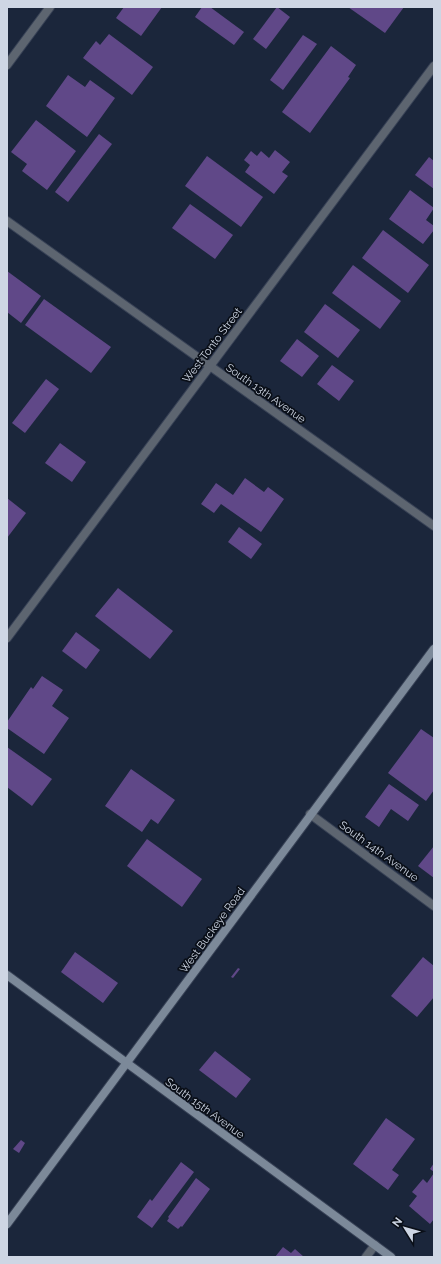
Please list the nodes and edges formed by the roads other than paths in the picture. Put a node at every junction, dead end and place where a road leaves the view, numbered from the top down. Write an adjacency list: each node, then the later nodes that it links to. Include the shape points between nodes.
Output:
1 (50, 7): 2 (street)
2 (7, 65)
3 (434, 66): 5 (street, West Tonto Street)
4 (7, 222): 5 (street, South 13th Avenue)
5 (210, 366): 6 (street, South 13th Avenue); 7 (street, West Tonto Street)
6 (434, 526)
7 (7, 638)
8 (434, 649): 9 (main road, West Buckeye Road)
9 (310, 814): 10 (street, South 14th Avenue); 12 (main road, West Buckeye Road)
10 (434, 906)
11 (7, 975): 12 (main road, South 15th Avenue)
12 (127, 1064): 13 (main road, West Buckeye Road); 14 (main road, South 15th Avenue)
13 (7, 1224)
14 (375, 1245): 15 (street); 16 (main road, South 15th Avenue)
15 (366, 1257)
16 (391, 1257)

